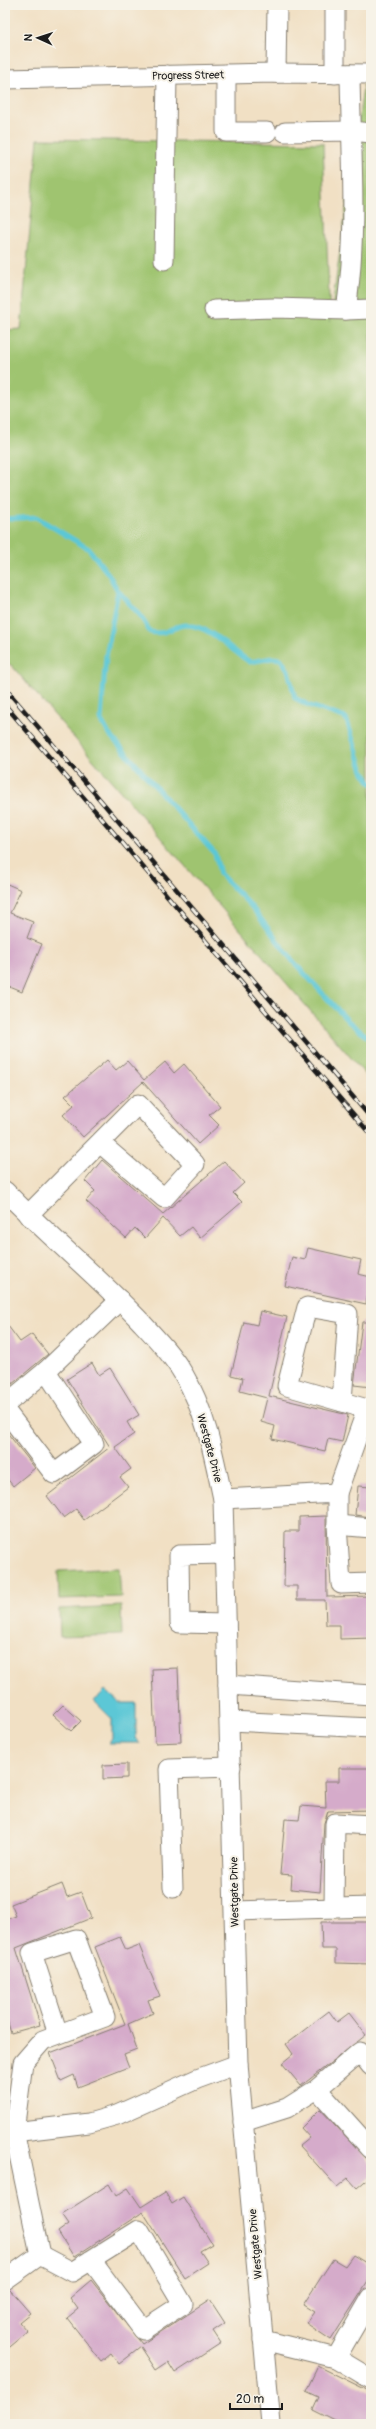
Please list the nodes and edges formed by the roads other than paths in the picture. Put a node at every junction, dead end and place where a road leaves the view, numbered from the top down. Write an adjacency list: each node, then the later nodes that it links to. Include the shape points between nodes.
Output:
1 (277, 5): 3 (street)
2 (335, 5): 5 (street, via 334,26)
3 (276, 73): 4 (street, Progress Street); 5 (street, Progress Street)
4 (226, 74): 7 (street, Progress Street); 9 (street, via 226,132)
5 (343, 74): 6 (street, Progress Street); 9 (street)
6 (371, 74)
7 (168, 75): 8 (street, Progress Street); 11 (street)
8 (5, 79)
9 (352, 131): 10 (street); 14 (street, via 351,276)
10 (371, 133)
11 (164, 260)
12 (371, 309): 14 (street)
13 (214, 310): 14 (street)
14 (346, 310)
15 (100, 1143): 15 (street, via 138,1104 195,1164 164,1198); 17 (street)
16 (5, 1191): 17 (street, Westgate Drive)
17 (28, 1215): 18 (street, Westgate Drive)
18 (120, 1300): 19 (street); 24 (street, Westgate Drive, via 161,1344 184,1375 200,1409)
19 (46, 1371): 21 (street); 22 (street, via 94,1444 54,1474)
20 (342, 1402): 20 (street, via 287,1386 307,1306 348,1314); 23 (street, via 367,1409)
21 (5, 1405)
22 (5, 1410)
23 (337, 1493): 24 (street); 25 (street)
24 (223, 1499): 27 (street, Westgate Drive)
25 (336, 1525): 26 (street); 28 (street, via 341,1584)
26 (371, 1528)
27 (224, 1554): 29 (street, Westgate Drive); 29 (street, via 179,1555 180,1623)
28 (371, 1583)
29 (226, 1624): 30 (street, Westgate Drive)
30 (228, 1684): 31 (street); 32 (street, Westgate Drive)
31 (371, 1695)
32 (230, 1721): 33 (street); 34 (street, Westgate Drive)
33 (371, 1728)
34 (231, 1767): 36 (street, via 169,1769); 39 (street, Westgate Drive)
35 (371, 1825): 38 (street, via 334,1823)
36 (173, 1888)
37 (371, 1907): 38 (street)
38 (334, 1908): 39 (street)
39 (234, 1911): 41 (street, Westgate Drive)
40 (58, 2034): 40 (street, via 105,2017 76,1939 32,1953); 45 (street, via 43,2040 23,2063)
41 (238, 2064): 44 (street, Westgate Drive); 45 (street, via 197,2079 129,2111 89,2123)
42 (371, 2066): 43 (street, via 360,2052)
43 (317, 2089): 44 (street, via 287,2108); 46 (street)
44 (243, 2122): 51 (street, Westgate Drive)
45 (10, 2132): 47 (street)
46 (371, 2148)
47 (40, 2255): 48 (street, via 72,2272); 49 (street)
48 (91, 2260): 48 (street, via 139,2230 183,2304 143,2330)
49 (5, 2280)
50 (371, 2298): 52 (street)
51 (263, 2340): 52 (street); 54 (street, Westgate Drive)
52 (336, 2358): 53 (street)
53 (371, 2378)
54 (271, 2424)

